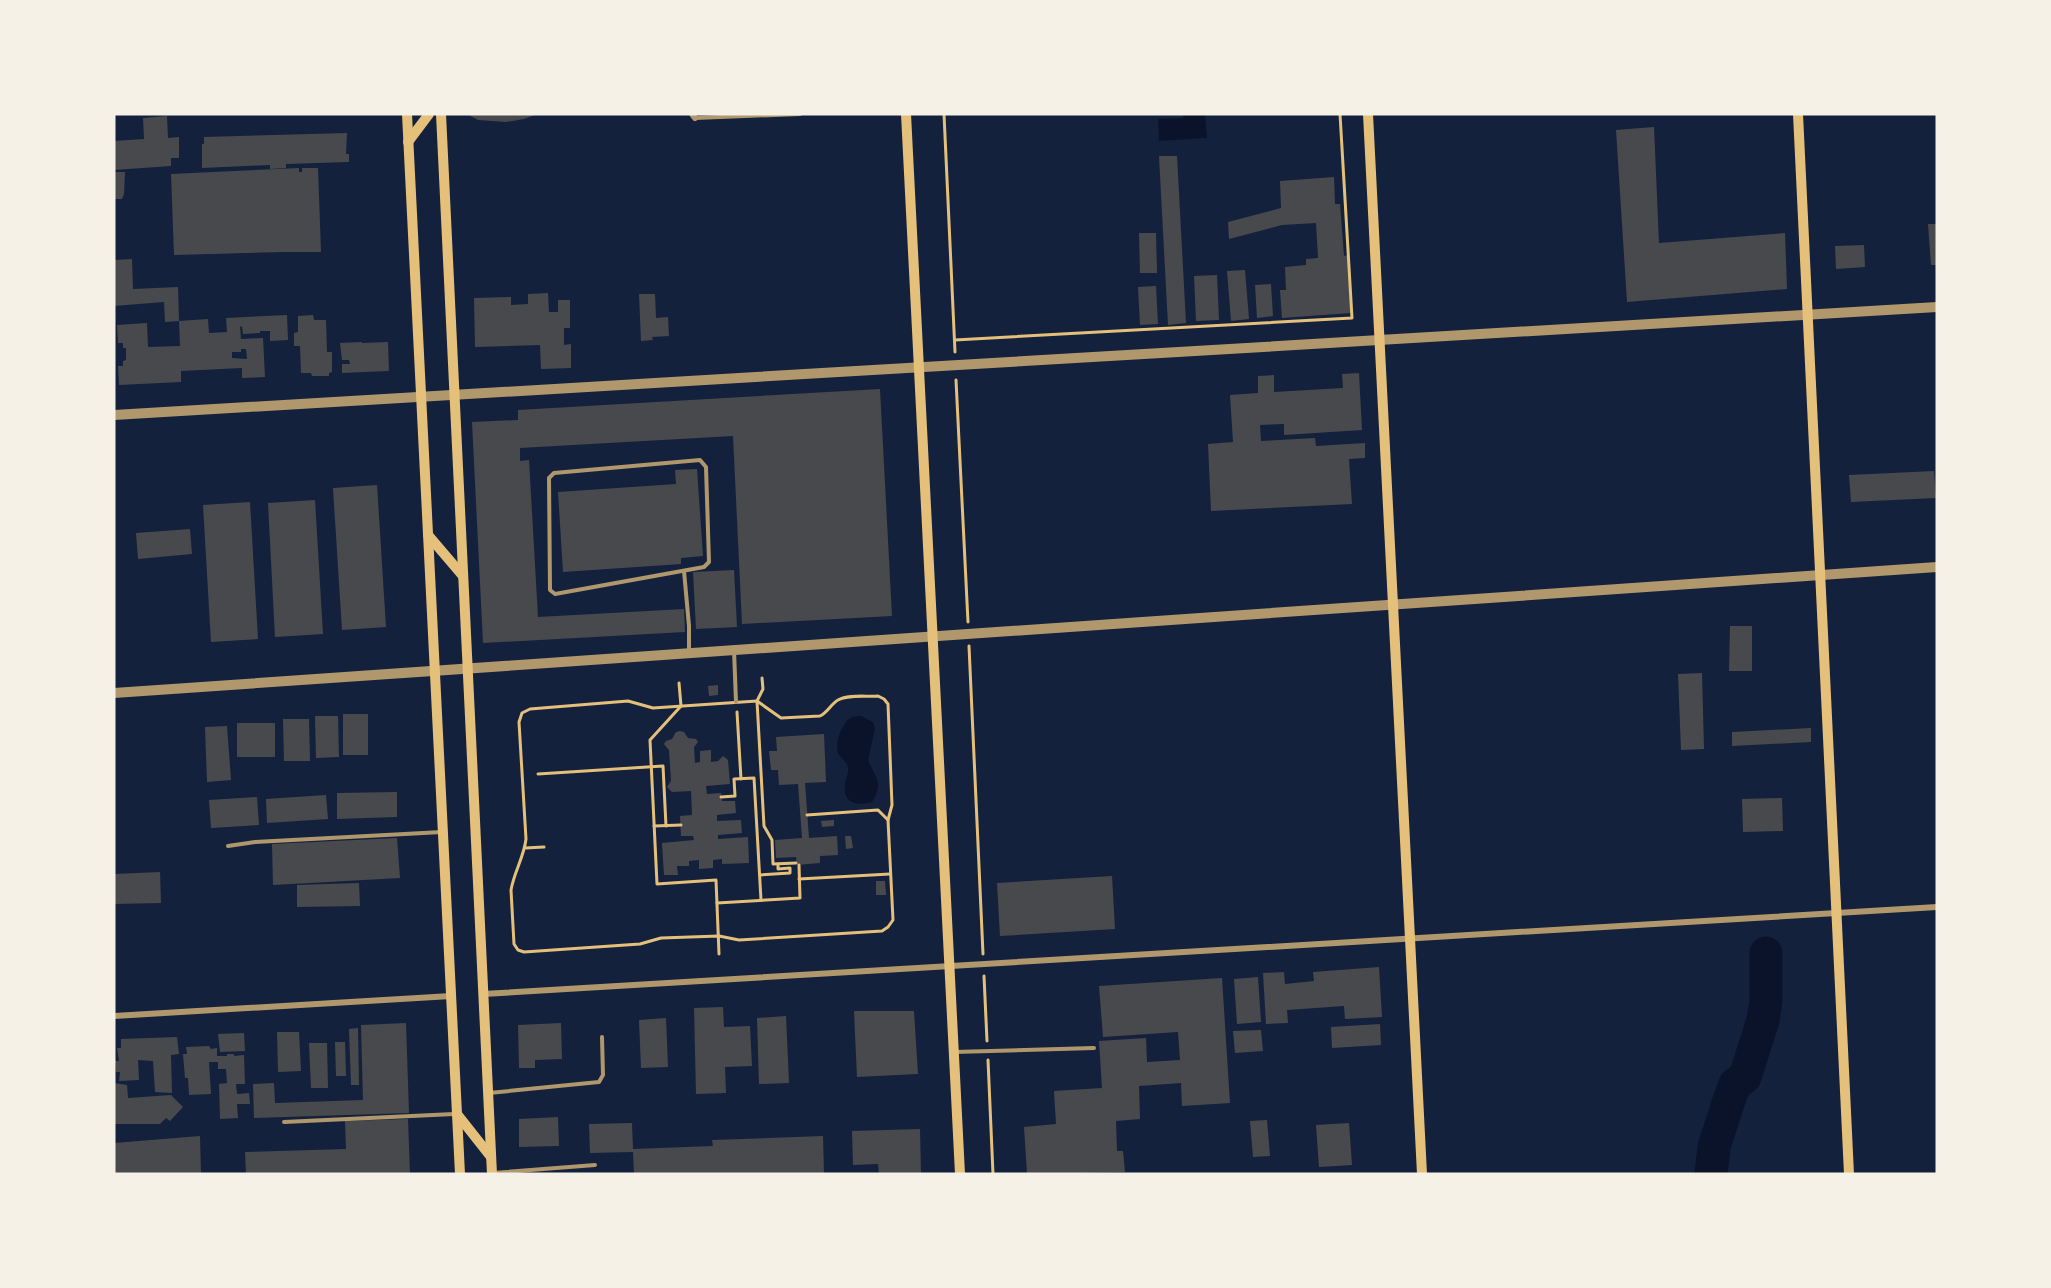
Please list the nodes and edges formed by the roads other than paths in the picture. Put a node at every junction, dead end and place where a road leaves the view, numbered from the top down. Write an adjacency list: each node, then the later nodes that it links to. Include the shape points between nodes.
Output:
1 (407, 114): 9 (main road)
2 (429, 114): 9 (main road)
3 (441, 114): 14 (main road)
4 (800, 114): 8 (lane)
5 (906, 114): 13 (main road)
6 (1368, 114): 12 (main road)
7 (1798, 114): 11 (main road)
8 (693, 116)
9 (408, 142): 15 (main road)
10 (1937, 307): 11 (street)
11 (1807, 315): 12 (street); 20 (main road)
12 (1380, 340): 13 (street); 22 (main road)
13 (918, 368): 14 (street); 23 (main road)
14 (454, 395): 15 (street); 21 (main road)
15 (421, 397): 16 (street); 17 (main road)
16 (114, 415)
17 (428, 535): 21 (main road); 27 (main road)
18 (1937, 567): 20 (street)
19 (684, 571): 19 (lane, via 704,567 709,562 706,467 700,460 554,473 549,478 550,590 555,594); 25 (lane)
20 (1820, 575): 22 (street); 33 (main road)
21 (463, 576): 26 (main road)
22 (1393, 604): 23 (street); 34 (main road)
23 (932, 636): 24 (street); 35 (main road)
24 (734, 650): 25 (street); 29 (lane)
25 (689, 653): 26 (street)
26 (468, 668): 27 (street); 36 (main road)
27 (434, 670): 28 (street); 30 (main road)
28 (114, 693)
29 (736, 702)
30 (442, 832): 31 (lane); 37 (main road)
31 (228, 846)
32 (1937, 907): 33 (street)
33 (1837, 913): 34 (street); 51 (main road)
34 (1410, 938): 35 (street); 50 (main road)
35 (949, 966): 36 (street); 41 (main road)
36 (483, 994): 42 (main road)
37 (451, 996): 38 (street); 43 (main road)
38 (114, 1016)
39 (602, 1037): 42 (lane, via 603,1075 598,1082)
40 (1094, 1048): 41 (lane)
41 (954, 1052): 49 (main road)
42 (488, 1093): 45 (main road)
43 (456, 1114): 44 (lane); 45 (main road); 48 (main road)
44 (284, 1122)
45 (491, 1157): 47 (main road)
46 (595, 1165): 47 (lane)
47 (492, 1173)
48 (460, 1174)
49 (960, 1174)
50 (1422, 1174)
51 (1849, 1174)

